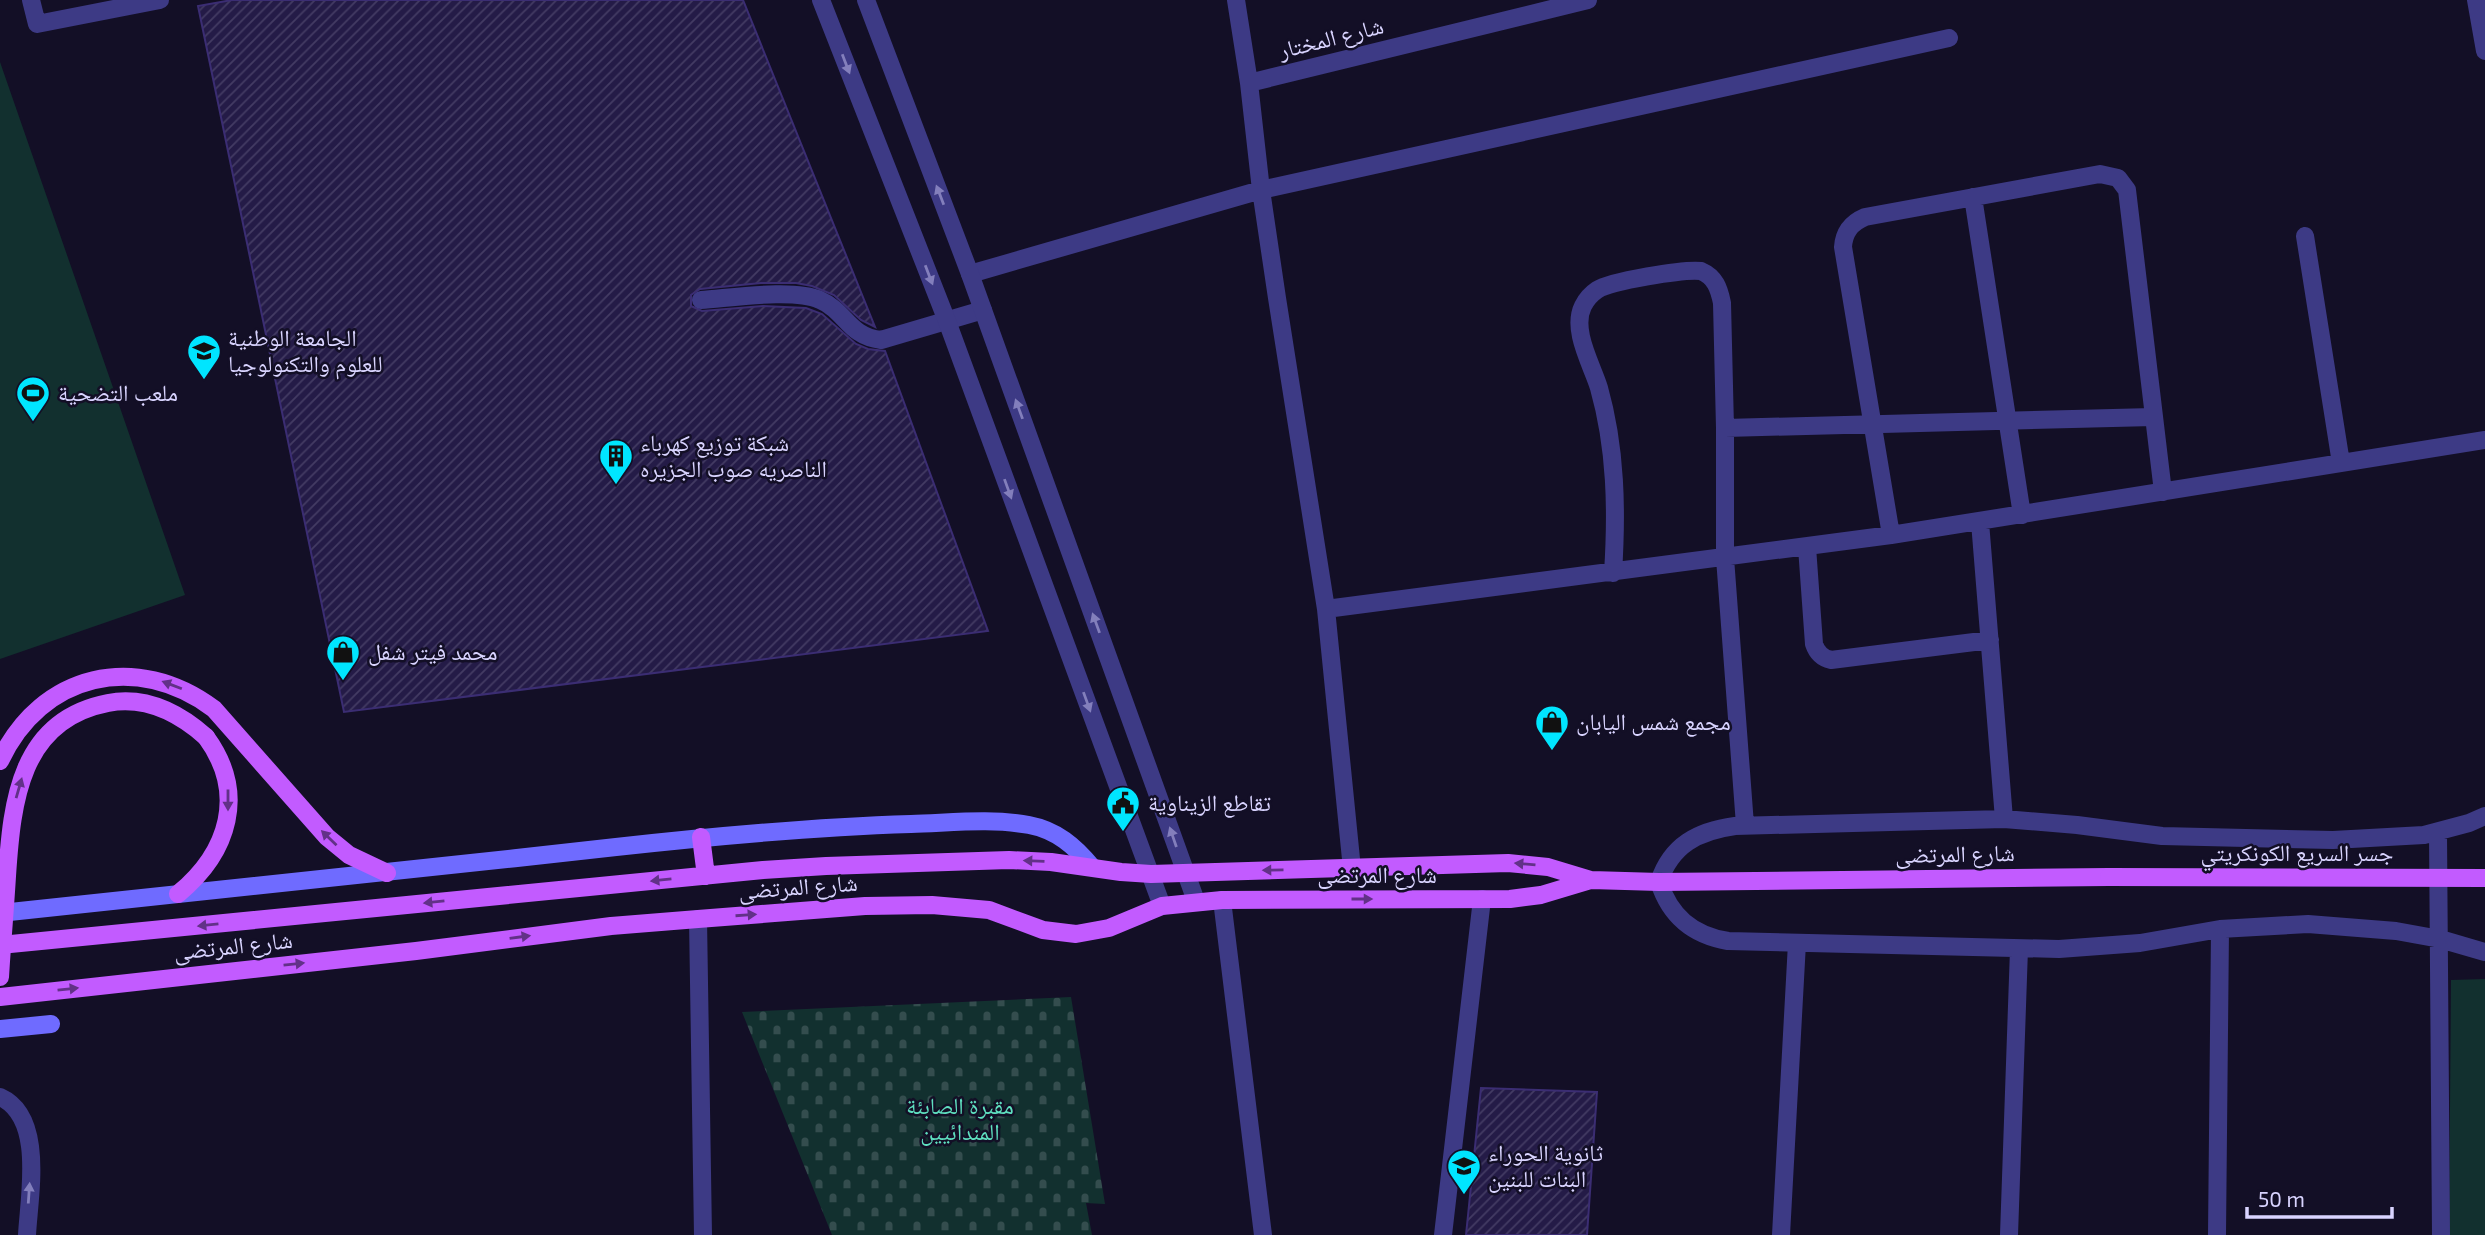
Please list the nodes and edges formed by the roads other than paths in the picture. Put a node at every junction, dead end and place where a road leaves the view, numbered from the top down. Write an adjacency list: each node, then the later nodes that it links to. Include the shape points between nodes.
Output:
1 (31, 0): 2 (street, via 37,24)
2 (159, 0)
3 (821, 0): 17 (street, one-way to 17)
4 (866, 0): 14 (street, one-way to 4)
5 (1236, 0): 10 (street)
6 (1588, 0): 10 (street, شارع المختار)
7 (2476, 0): 9 (street)
8 (1949, 38): 11 (street)
9 (2485, 51)
10 (1249, 83): 11 (street)
11 (1261, 190): 14 (street); 31 (street)
12 (1973, 197): 18 (street, via 2100,174 2113,175 2124,183); 19 (street); 20 (street, via 1865,217 1847,232 1843,247)
13 (2305, 236): 23 (street)
14 (970, 274): 16 (street)
15 (701, 300): 17 (street, via 811,296 830,305 856,332 881,340)
16 (983, 310): 17 (street); 41 (street, one-way to 16)
17 (947, 321): 43 (street, one-way to 43)
18 (2153, 417): 19 (street); 24 (street)
19 (2007, 420): 20 (street); 25 (street)
20 (1873, 423): 21 (street); 27 (street)
21 (1726, 428): 29 (street); 30 (street, via 1722,303 1713,278 1694,270 1606,286 1589,297 1579,326 1600,391 1612,457 1616,496)
22 (2485, 440): 23 (street)
23 (2341, 463): 24 (street)
24 (2163, 492): 25 (street)
25 (2022, 515): 26 (street)
26 (1980, 522): 27 (street); 32 (street)
27 (1891, 535): 28 (street)
28 (1807, 547): 29 (street); 32 (street, via 1814,644 1826,659)
29 (1725, 558): 30 (street); 36 (street)
30 (1613, 573): 31 (street)
31 (1326, 609): 40 (street)
32 (1990, 640): 35 (street)
33 (0, 761): 42 (main road, one-way to 33, via 349,855 327,837 228,722 198,697 162,681 104,677 67,689 44,704 13,737)
34 (2485, 816): 37 (street)
35 (2004, 819): 36 (street); 37 (street, via 2205,838 2371,839)
36 (1745, 825): 48 (street, via 1710,830 1687,841 1669,859)
37 (2438, 832): 57 (street)
38 (701, 837): 39 (main road, via 842,826 1010,823 1048,830 1072,846); 42 (main road); 44 (main road)
39 (1091, 867): 43 (main road, شارع المرتضى); 44 (main road, شارع المرتضى, one-way to 44, via 1009,860 826,866)
40 (1352, 869): 41 (main road, شارع المرتضى, one-way to 41); 47 (main road, شارع المرتضى, one-way to 40, via 1528,864)
41 (1185, 872): 43 (main road, شارع المرتضى); 52 (street)
42 (387, 873): 49 (main road)
43 (1151, 874): 53 (street)
44 (706, 876): 59 (main road, شارع المرتضى, one-way to 59)
45 (2109, 877): 46 (main road, جسر السريع الكونكريتي, bridge); 48 (main road, شارع المرتضى)
46 (2485, 878)
47 (1591, 880): 48 (main road, شارع المرتضى); 50 (main road, شارع المرتضى, via 1541,895)
48 (1659, 882): 58 (street, via 1669,907 1701,934 1728,941)
49 (178, 894): 54 (main road); 62 (main road, one-way to 49, bridge, via 14,805 24,770 42,741 67,718 114,702 139,703 186,721 216,751 227,780 227,818 207,867)
50 (1482, 899): 51 (main road, شارع المرتضى, one-way to 50); 70 (street)
51 (1222, 900): 52 (main road, شارع المرتضى); 69 (street)
52 (1196, 901): 53 (main road, شارع المرتضى)
53 (1162, 906): 55 (main road, شارع المرتضى, one-way to 53, via 932,905 989,910 1043,930 1076,934 1109,928)
54 (0, 913)
55 (698, 919): 63 (main road, شارع المرتضى, one-way to 55); 68 (street)
56 (2220, 929): 57 (street, via 2353,926); 60 (street, via 2100,947); 73 (street)
57 (2440, 939): 61 (street); 74 (street)
58 (1797, 943): 60 (street); 71 (street)
59 (0, 946)
60 (2019, 949): 72 (street)
61 (2485, 952)
62 (0, 977)
63 (0, 997)
64 (51, 1024): 65 (main road)
65 (0, 1029)
66 (0, 1097): 67 (street, one-way to 66, via 32,1152 22,1119)
67 (27, 1235)
68 (703, 1235)
69 (1263, 1235)
70 (1443, 1235)
71 (1780, 1235)
72 (2009, 1235)
73 (2217, 1235)
74 (2441, 1235)

